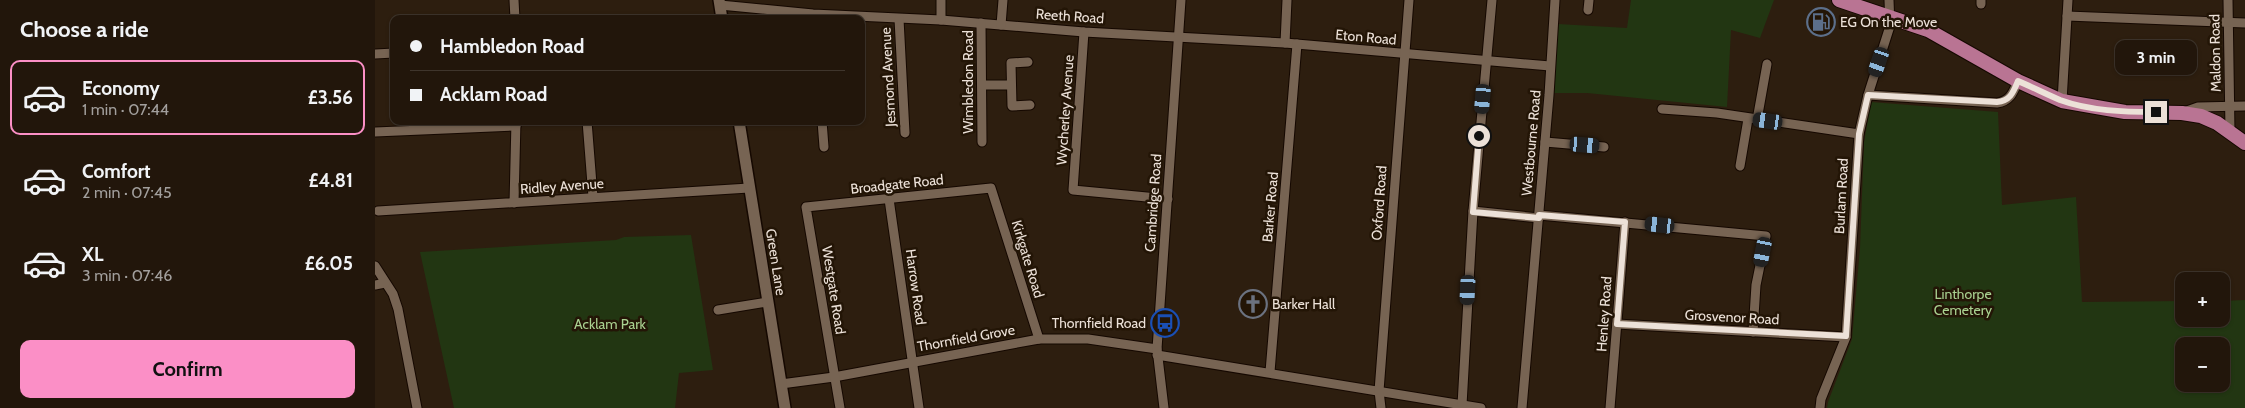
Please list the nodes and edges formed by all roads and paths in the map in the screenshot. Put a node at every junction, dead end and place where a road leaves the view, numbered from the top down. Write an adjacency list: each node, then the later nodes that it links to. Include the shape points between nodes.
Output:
1 (514, 0): 16 (street)
2 (941, 0): 23 (street)
3 (1003, 0): 27 (street)
4 (1181, 0): 29 (street, Cambridge Road)
5 (1287, 0): 30 (street)
6 (1409, 0): 34 (street, Oxford Road)
7 (1492, 0): 35 (street)
8 (1555, 0): 38 (street, Westbourne Road)
9 (1589, 0): 15 (street)
10 (1839, 0): 19 (main road)
11 (1889, 0): 19 (street, Burlam Road)
12 (2068, 0): 20 (street)
13 (2229, 0): 25 (street, Maldon Road)
14 (720, 2): 17 (street); 18 (street, Reeth Road)
15 (1588, 10)
16 (515, 15)
17 (722, 15)
18 (806, 15)
19 (1889, 15): 39 (main road, via 1939,36); 42 (street, Burlam Road, via 1890,26)
20 (2067, 16): 25 (street); 43 (street)
21 (865, 18): 22 (street, Reeth Road)
22 (899, 19): 23 (street, Reeth Road); 57 (street, Jesmond Avenue)
23 (941, 20): 24 (street, Reeth Road)
24 (981, 23): 27 (street, Reeth Road); 40 (street, Wimbledon Road)
25 (2228, 23): 26 (street); 45 (street, Maldon Road)
26 (2245, 23)
27 (1001, 25): 28 (street, Reeth Road)
28 (1084, 32): 29 (street, Reeth Road); 69 (street, Wycherley Avenue, via 1073,190)
29 (1179, 37): 30 (street, Eton Road); 69 (street, Cambridge Road)
30 (1285, 43): 31 (street, Eton Road)
31 (1297, 44): 34 (street, Eton Road); 87 (street, Barker Road)
32 (390, 53): 33 (street)
33 (375, 54)
34 (1404, 54): 35 (street, Eton Road); 90 (street, Oxford Road)
35 (1486, 61): 38 (street, Eton Road); 73 (street)
36 (1028, 62): 41 (street, via 1011,63)
37 (1767, 64): 49 (street)
38 (1550, 66): 60 (street, Westbourne Road)
39 (2018, 81): 42 (street, via 2005,102); 43 (main road)
40 (982, 85): 41 (street); 59 (street, Wimbledon Road)
41 (1011, 85): 44 (street, via 1012,106)
42 (1868, 95): 58 (street, Burlam Road)
43 (2062, 101): 48 (main road, via 2125,112)
44 (1030, 105)
45 (2230, 106): 46 (street); 48 (street, via 2198,107); 55 (street, Maldon Road)
46 (2245, 106)
47 (1662, 109): 49 (street)
48 (2182, 112): 55 (main road, via 2201,116)
49 (1753, 119): 58 (street); 64 (street)
50 (498, 125): 56 (street)
51 (516, 125): 70 (street)
52 (587, 125): 67 (street)
53 (740, 125): 65 (street, Green Lane)
54 (822, 125): 62 (street)
55 (2230, 131): 61 (main road)
56 (375, 132)
57 (905, 133)
58 (1859, 134): 83 (street, Burlam Road)
59 (982, 142)
60 (1545, 142): 63 (street); 74 (street, Westbourne Road)
61 (2245, 143)
62 (825, 147)
63 (1604, 147)
64 (1740, 166)
65 (749, 188): 67 (street, Ridley Avenue); 79 (street, Green Lane)
66 (991, 188): 68 (street, Broadgate Road); 84 (street, Kirkgate Road)
67 (593, 197): 70 (street, Ridley Avenue)
68 (889, 199): 71 (street, Broadgate Road); 86 (street, Harrow Road)
69 (1168, 199): 85 (street, Cambridge Road)
70 (514, 203): 72 (street, Ridley Avenue)
71 (806, 207): 88 (street, Westgate Road)
72 (376, 211)
73 (1473, 212): 74 (street); 91 (street)
74 (1539, 216): 75 (street); 99 (street, Westbourne Road)
75 (1625, 222): 81 (street, Henley Road); 82 (street, via 1766,236)
76 (375, 266): 77 (street)
77 (385, 283): 78 (street); 92 (street, via 398,309)
78 (375, 285)
79 (767, 302): 80 (street); 89 (street, Green Lane)
80 (718, 310)
81 (1617, 324): 82 (street, Grosvenor Road); 100 (street, Henley Road)
82 (1753, 332): 83 (street, Grosvenor Road)
83 (1846, 336): 101 (street, Burlam Road)
84 (1039, 338): 85 (street, Thornfield Grove, via 1089,340); 86 (street, Thornfield Grove)
85 (1157, 352): 87 (street); 96 (street, Cambridge Road)
86 (913, 362): 88 (street, Thornfield Grove); 95 (street, Harrow Road)
87 (1270, 372): 90 (street)
88 (834, 377): 89 (street, Thornfield Grove); 94 (street, Westgate Road)
89 (781, 384): 93 (street, Green Lane)
90 (1379, 391): 91 (street); 97 (street, Oxford Road)
91 (1462, 405): 98 (street)
92 (417, 408)
93 (785, 408)
94 (840, 408)
95 (919, 408)
96 (1164, 408)
97 (1381, 408)
98 (1481, 408)
99 (1522, 408)
100 (1610, 408)
101 (1820, 408)

